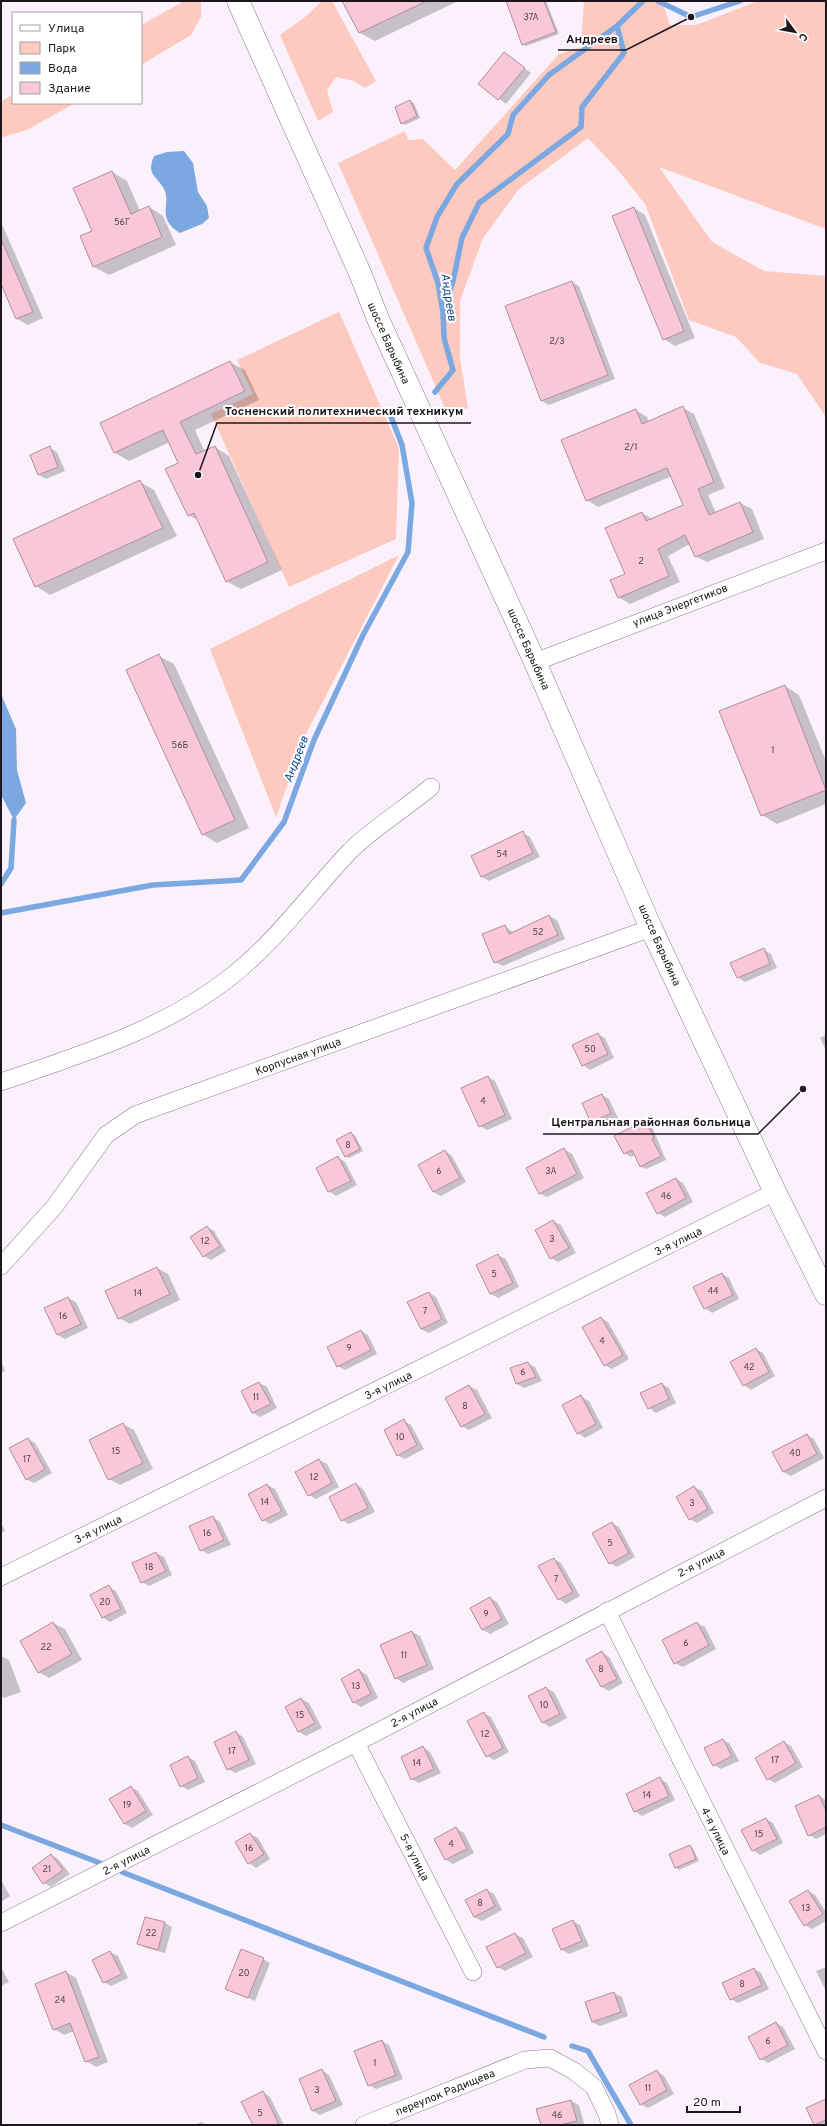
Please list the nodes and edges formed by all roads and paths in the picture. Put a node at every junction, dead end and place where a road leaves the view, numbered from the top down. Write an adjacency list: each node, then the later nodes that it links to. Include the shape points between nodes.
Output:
1 (238, 1): 3 (main road, шоссе Барыбина, via 384,333)
2 (826, 550): 3 (street, улица Энергетиков)
3 (535, 662): 5 (main road, шоссе Барыбина)
4 (432, 787): 6 (street, via 351,850 272,940 229,979 191,1003 143,1028 96,1049)
5 (651, 928): 7 (main road, шоссе Барыбина); 8 (street, Корпусная улица, via 135,1116 106,1135 55,1206)
6 (1, 1082)
7 (775, 1192): 9 (main road, шоссе Барыбина); 11 (street, 3-я улица)
8 (1, 1266)
9 (826, 1294)
10 (826, 1498): 12 (street, 2-я улица)
11 (1, 1577)
12 (607, 1611): 13 (street, 2-я улица); 16 (street, 4-я улица)
13 (356, 1743): 14 (street, 2-я улица); 15 (street, 5-я улица)
14 (1, 1923)
15 (473, 1972)
16 (826, 2051)
17 (364, 2125): 18 (street, переулок Радищева, via 525,2060 550,2058 574,2071 594,2087)
18 (610, 2125)

